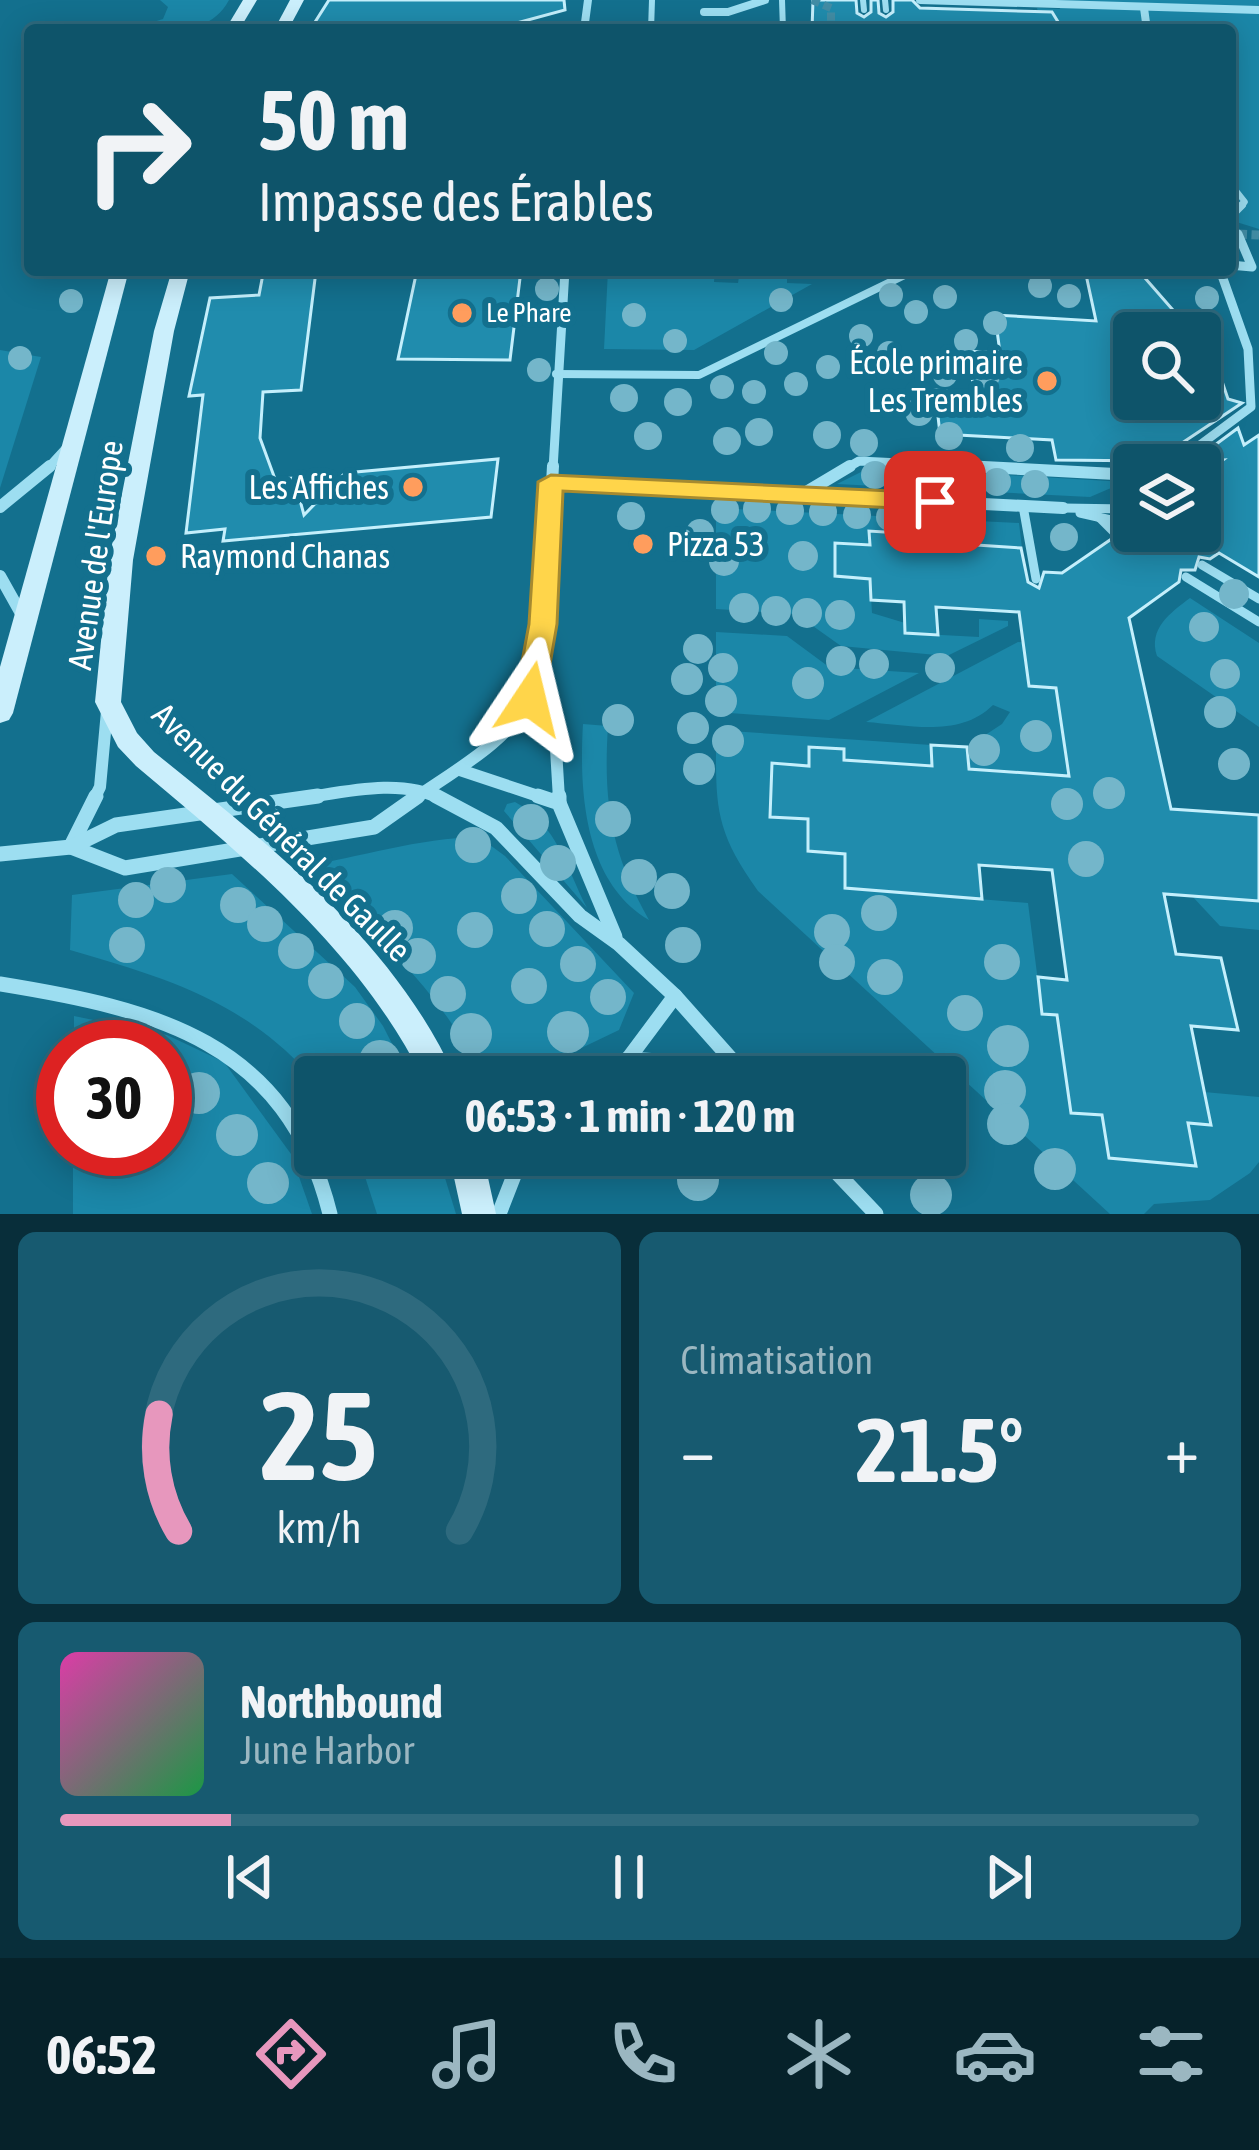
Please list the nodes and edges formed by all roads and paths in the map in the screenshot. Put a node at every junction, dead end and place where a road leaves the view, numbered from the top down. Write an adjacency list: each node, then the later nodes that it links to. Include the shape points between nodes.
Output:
1 (762, 0): 6 (street); 11 (street)
2 (863, 0): 8 (lane)
3 (885, 0): 9 (lane)
4 (920, 0): 7 (street)
5 (1204, 2): 7 (street); 10 (street)
6 (782, 5)
7 (1144, 8): 12 (street)
8 (864, 10)
9 (886, 10)
10 (1259, 10)
11 (704, 12)
12 (1146, 24)
13 (1236, 233): 14 (street, via 1252,266)
14 (1236, 265)
15 (118, 276): 21 (main road, Avenue de l'Europe)
16 (179, 276): 41 (main road, Avenue de l'Europe, via 121,560)
17 (564, 276): 20 (street)
18 (903, 276): 20 (lane, via 699,375)
19 (1222, 276): 22 (street, via 1248,349 1252,407)
20 (556, 374): 24 (street)
21 (74, 440): 27 (street); 38 (main road, Avenue de l'Europe)
22 (1202, 444)
23 (1113, 474): 25 (street, via 859,461)
24 (551, 482): 25 (street); 40 (street)
25 (802, 495): 26 (street)
26 (1023, 506): 28 (street); 36 (lane)
27 (0, 507)
28 (1063, 508): 29 (lane); 30 (lane)
29 (1113, 509)
30 (1100, 518): 31 (lane); 32 (lane)
31 (1113, 521)
32 (1113, 531)
33 (1202, 565): 37 (lane)
34 (0, 577): 38 (street)
35 (1186, 577): 39 (lane)
36 (1036, 579)
37 (1259, 599)
38 (25, 620): 42 (main road)
39 (1259, 622)
40 (530, 699): 43 (street); 45 (street, via 556,749)
41 (108, 702): 46 (main road, Avenue du Général de Gaulle, via 128,740); 47 (street, Avenue de l'Europe, via 100,787)
42 (0, 713)
43 (460, 770): 44 (street); 45 (street)
44 (428, 792): 46 (street, via 368,789); 48 (street, via 374,827); 50 (street, via 496,828 580,916)
45 (559, 803): 50 (street)
46 (207, 812): 47 (street, via 116,825); 48 (main road, Avenue du Général de Gaulle)
47 (70, 847): 48 (street, via 125,868); 49 (street)
48 (248, 850): 53 (main road, Avenue du Général de Gaulle, via 374,975)
49 (0, 854)
50 (619, 944): 52 (street)
51 (0, 984): 59 (street, via 152,1013 238,1059 303,1146)
52 (674, 997): 54 (street); 55 (street)
53 (428, 1056)
54 (630, 1056)
55 (727, 1056)
56 (470, 1176): 60 (main road)
57 (514, 1176): 61 (street)
58 (840, 1176): 62 (street)
59 (330, 1214)
60 (478, 1214)
61 (499, 1214)
62 (876, 1214)

